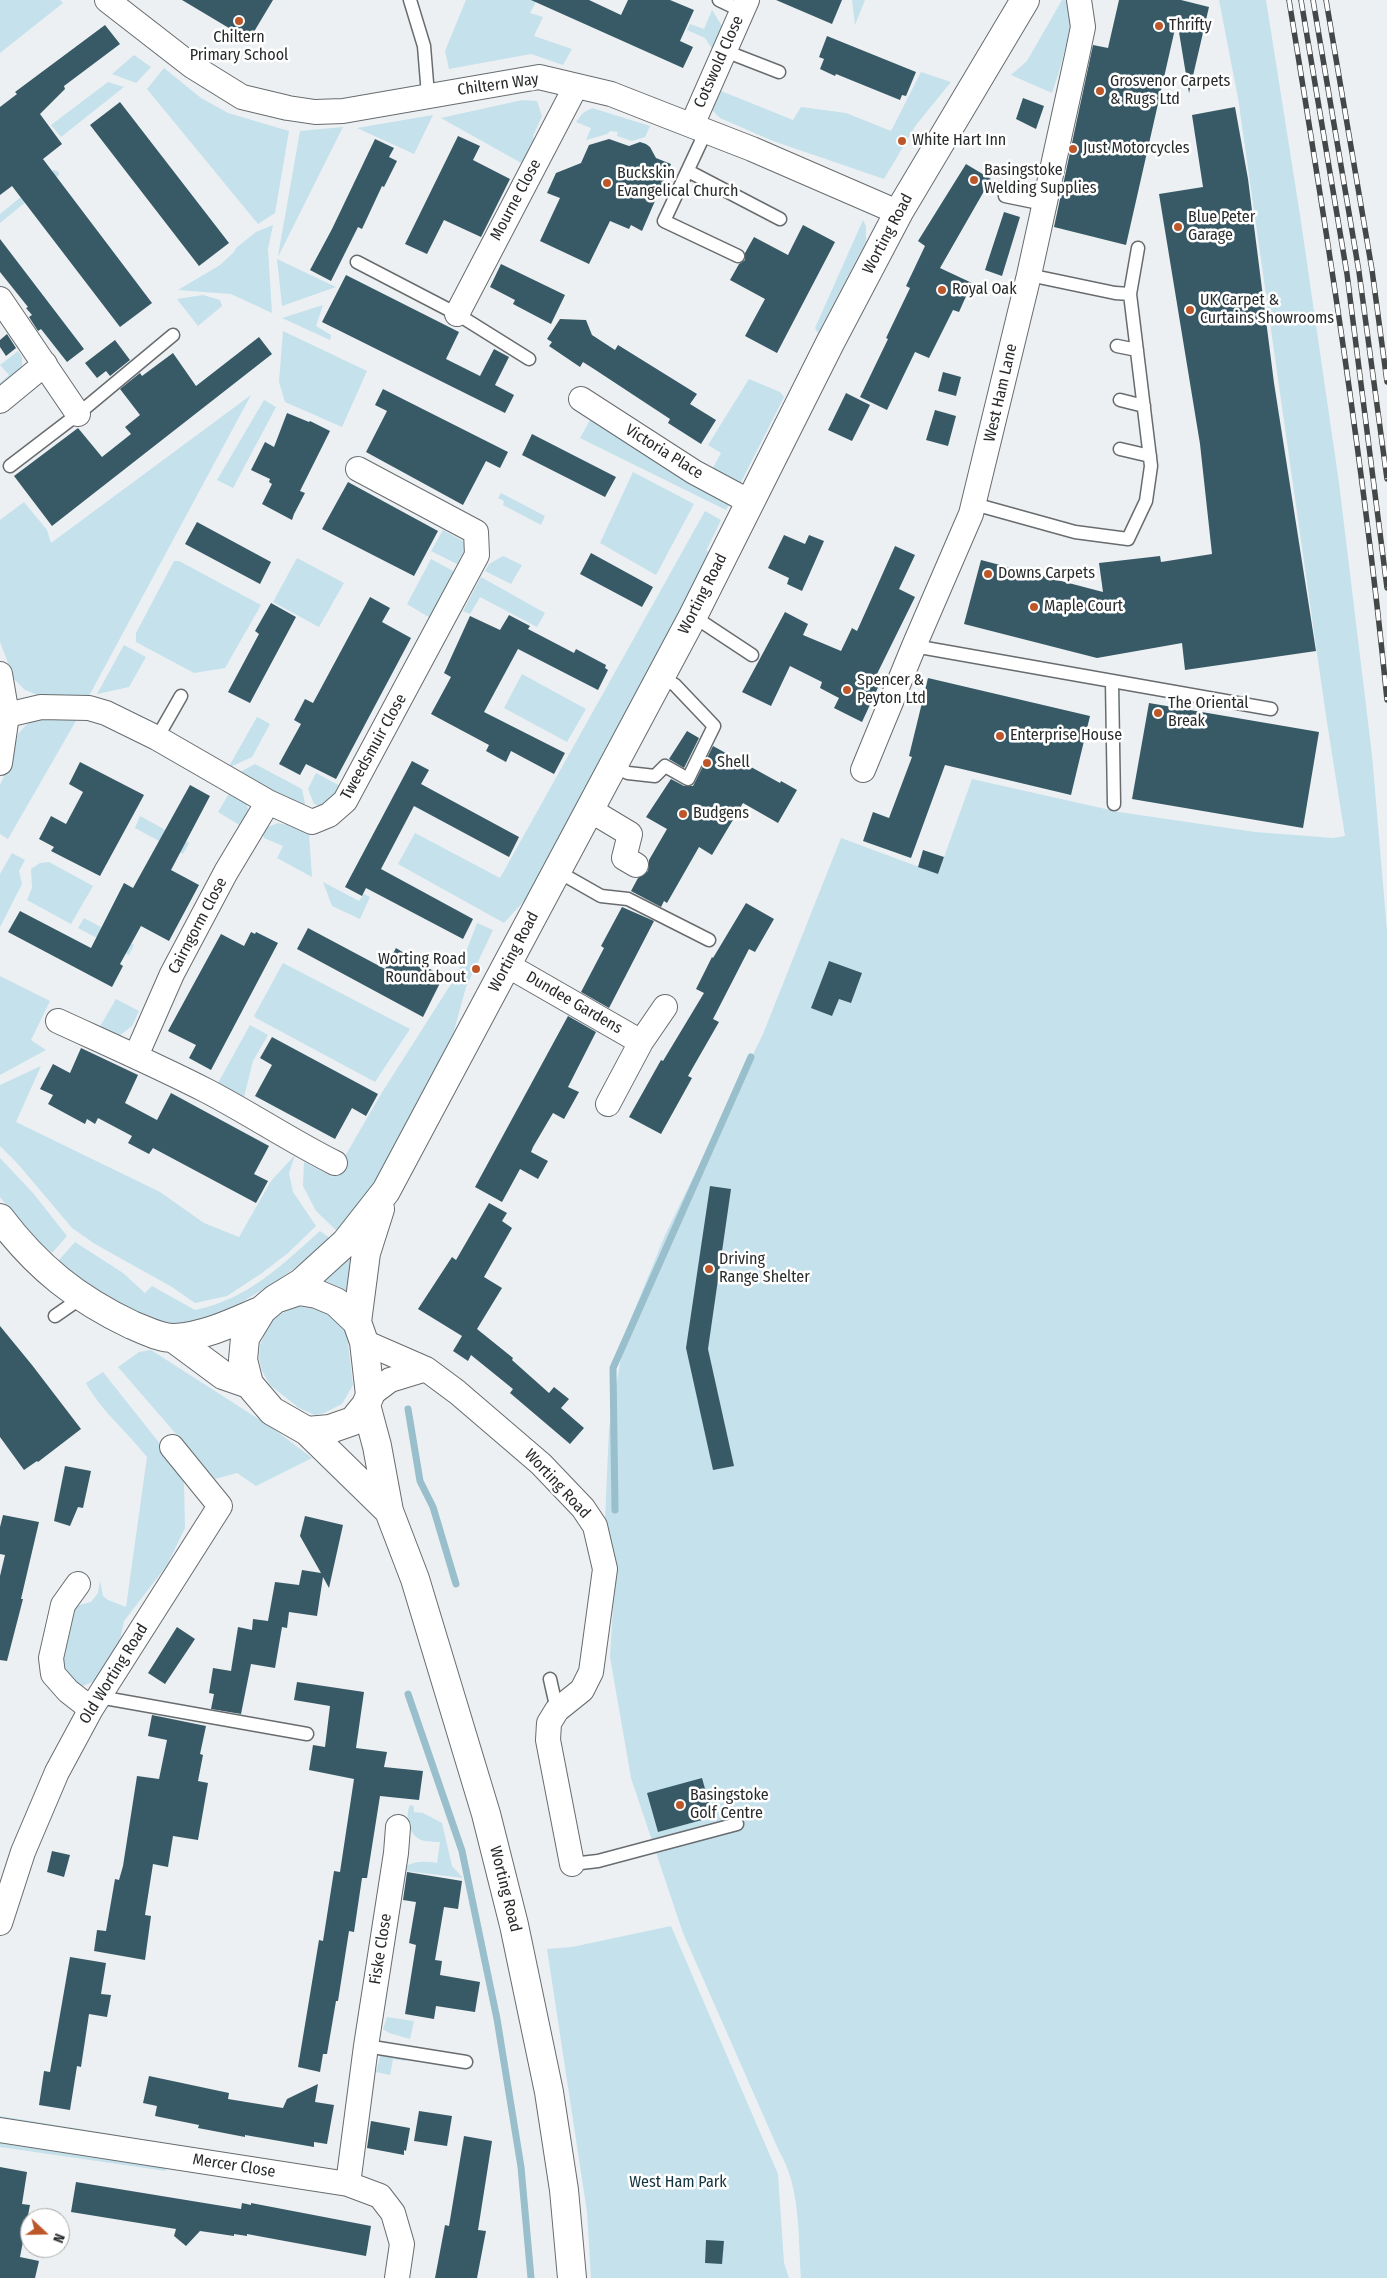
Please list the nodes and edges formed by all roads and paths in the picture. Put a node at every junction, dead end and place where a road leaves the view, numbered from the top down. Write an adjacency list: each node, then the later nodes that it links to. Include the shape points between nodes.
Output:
1 (107, 0): 10 (street, Chiltern Way, via 192,66 242,97 315,112 343,111)
2 (410, 0): 10 (lane, via 424,46)
3 (719, 0): 6 (lane)
4 (1025, 0): 15 (main road, Worting Road)
5 (1079, 0): 14 (street, West Ham Lane, via 1083,27)
6 (744, 5): 7 (street, Cotswold Close)
7 (725, 51): 8 (lane); 11 (street, Cotswold Close)
8 (779, 72)
9 (576, 86): 10 (street, Chiltern Way, via 539,77); 11 (street, Chiltern Way, via 611,94); 23 (street, Mourne Close)
10 (428, 95)
11 (699, 128): 12 (lane); 15 (street, Chiltern Way, via 888,208)
12 (688, 171): 16 (lane); 18 (lane, via 664,220)
13 (1005, 196): 14 (lane)
14 (1044, 204): 20 (street, West Ham Lane)
15 (900, 210): 38 (main road, Worting Road)
16 (780, 219)
17 (1138, 248): 21 (lane)
18 (738, 256)
19 (357, 262): 23 (lane)
20 (1029, 275): 21 (lane); 39 (street, West Ham Lane)
21 (1130, 294): 26 (lane)
22 (0, 299): 28 (street)
23 (457, 314): 27 (lane)
24 (174, 335): 33 (lane)
25 (1117, 346): 26 (lane)
26 (1137, 350): 32 (lane)
27 (529, 359)
28 (45, 364): 31 (street); 33 (street)
29 (581, 399): 38 (street, Victoria Place, via 694,472)
30 (1120, 400): 32 (lane)
31 (0, 401)
32 (1144, 406): 35 (lane)
33 (78, 414): 36 (lane)
34 (1120, 449): 35 (lane)
35 (1150, 456): 39 (lane, via 1146,501 1128,539 1075,532)
36 (10, 466)
37 (358, 469): 53 (street, Tweedsmuir Close, via 476,532 477,555 345,801 329,815 312,822)
38 (750, 502): 40 (main road, Worting Road)
39 (974, 504): 41 (street, West Ham Lane)
40 (693, 616): 42 (lane); 44 (main road, Worting Road)
41 (914, 646): 45 (lane); 52 (street, West Ham Lane)
42 (752, 655)
43 (0, 674): 48 (street)
44 (660, 676): 51 (main road, Worting Road); 51 (lane, via 675,684 714,726 688,779 665,766 655,776 628,773)
45 (1112, 682): 47 (lane); 54 (lane)
46 (181, 696): 49 (lane)
47 (1271, 709)
48 (7, 715): 49 (street, Tweedsmuir Close, via 40,707 89,708); 50 (street)
49 (157, 738): 53 (street, Tweedsmuir Close)
50 (0, 764)
51 (613, 766): 55 (main road, Worting Road)
52 (863, 770)
53 (268, 802): 63 (street, Cairngorm Close, via 226,872 172,974)
54 (1114, 804)
55 (590, 810): 56 (street, via 630,834 624,858); 57 (main road, Worting Road)
56 (636, 865)
57 (557, 871): 58 (lane, via 601,896 628,899); 59 (main road, Worting Road)
58 (709, 940)
59 (507, 965): 62 (street, Dundee Gardens); 66 (main road, Worting Road)
60 (665, 1007): 62 (street, Dundee Gardens)
61 (58, 1021): 63 (street)
62 (641, 1042): 64 (street, Dundee Gardens)
63 (136, 1056): 65 (street, via 209,1092 304,1148)
64 (608, 1104)
65 (335, 1162)
66 (386, 1191): 69 (main road, Worting Road, via 346,1242 301,1283); 71 (main road, Worting Road, via 366,1253)
67 (0, 1218): 68 (main road, via 46,1269)
68 (81, 1298): 70 (lane); 72 (main road, via 151,1333)
69 (268, 1304): 71 (main road, via 299,1292 317,1294 336,1302); 72 (main road, via 196,1336); 74 (main road, via 245,1338 243,1360)
70 (55, 1316)
71 (361, 1332): 73 (street, Worting Road); 75 (main road)
72 (173, 1338): 74 (main road, via 223,1375)
73 (426, 1369): 75 (street, via 390,1380); 82 (street, Worting Road, via 522,1447 583,1508 596,1526 605,1569 595,1654 582,1690)
74 (250, 1384): 76 (main road, via 272,1411)
75 (368, 1400): 76 (main road, via 352,1421 330,1429); 78 (main road, Worting Road)
76 (306, 1431): 78 (main road, Worting Road)
77 (172, 1447): 81 (street, Old Worting Road, via 220,1506)
78 (389, 1511): 93 (main road, Worting Road, via 415,1579 486,1814 514,1925 549,2092 564,2190)
79 (78, 1584): 81 (street, via 63,1605 51,1658 53,1674 68,1691)
80 (550, 1679): 82 (lane)
81 (95, 1703): 83 (lane); 87 (street, Old Worting Road, via 57,1772 23,1852)
82 (558, 1710): 86 (street, Worting Road, via 550,1723 548,1740)
83 (307, 1734)
84 (737, 1824): 86 (lane, via 598,1861)
85 (398, 1828): 88 (street, Fiske Close, via 407,1854)
86 (572, 1864)
87 (0, 1923)
88 (366, 2046): 89 (lane); 91 (street, Fiske Close)
89 (466, 2062)
90 (0, 2130): 91 (street, Mercer Close)
91 (348, 2184): 92 (street, Mercer Close, via 380,2196 393,2213 402,2244)
92 (397, 2278)
93 (572, 2278)

